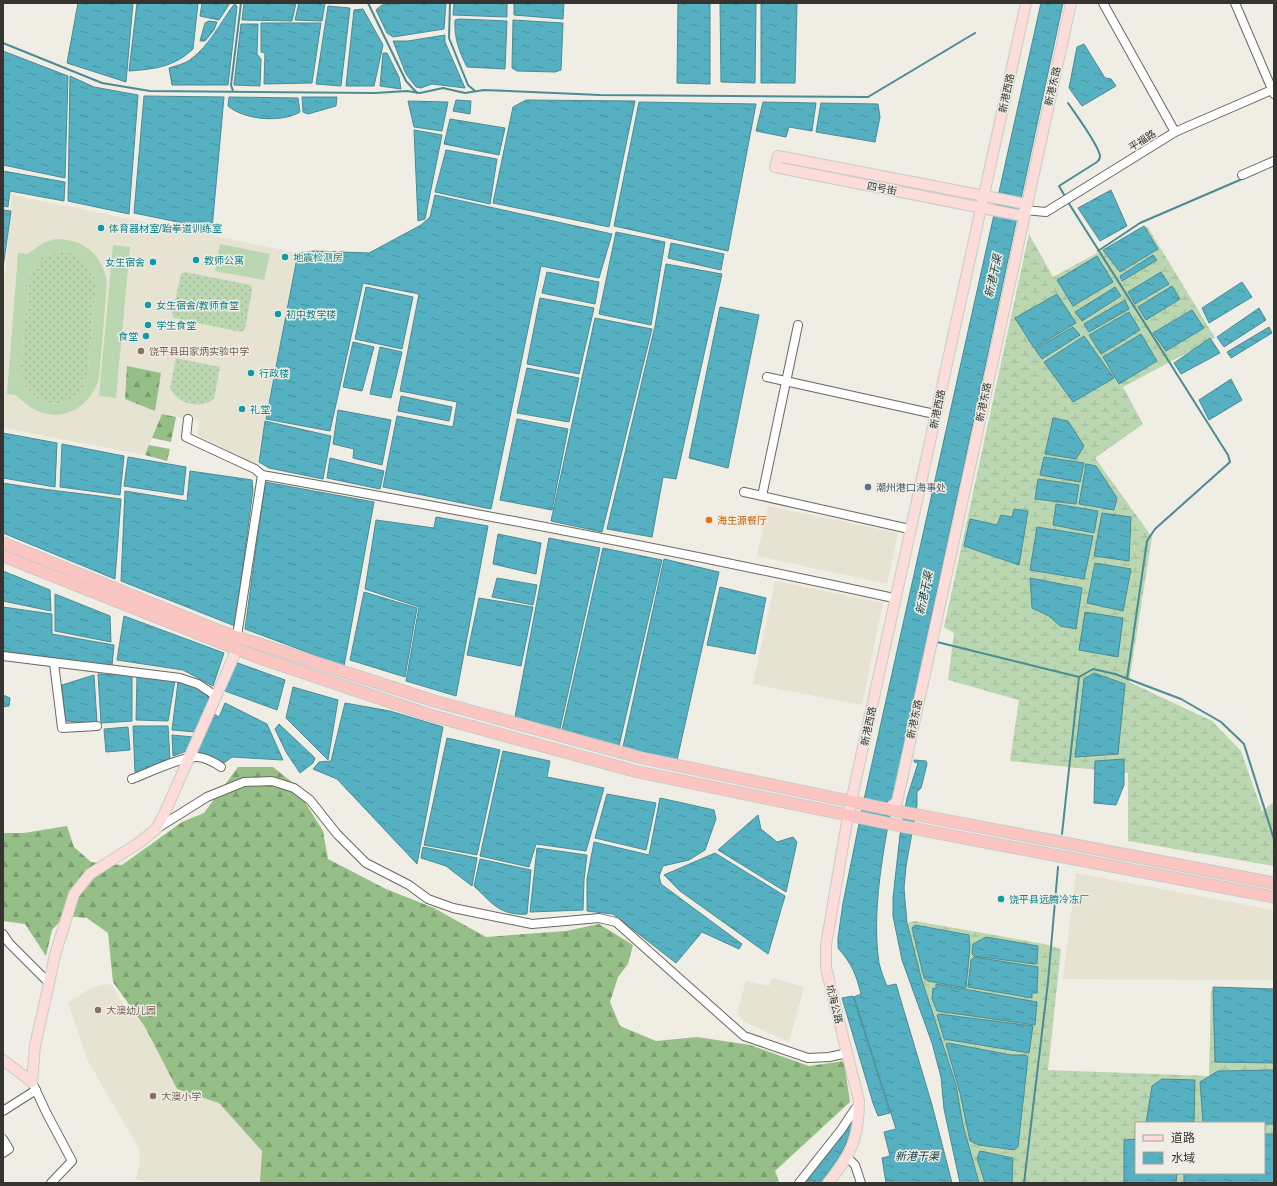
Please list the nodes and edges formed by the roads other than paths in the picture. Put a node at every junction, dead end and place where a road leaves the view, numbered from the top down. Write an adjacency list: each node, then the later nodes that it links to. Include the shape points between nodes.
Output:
1 (1026, 3): 34 (main road, 新港西路)
2 (1071, 3): 9 (main road, 新港东路)
3 (1104, 3): 6 (street)
4 (1236, 3): 5 (street)
5 (1273, 91): 6 (street, 平福路)
6 (1175, 132): 9 (street, 平福路, via 1046,212)
7 (1274, 161): 8 (street)
8 (1242, 175)
9 (1024, 210): 9 (main road, 四号街, via 990,197 778,156 775,167 988,209); 35 (main road, 新港东路)
10 (798, 325): 12 (street)
11 (767, 377): 12 (street)
12 (786, 381): 13 (street); 17 (street)
13 (930, 413)
14 (188, 419): 15 (street, via 186,437 255,469)
15 (262, 475): 21 (street, via 582,534); 23 (street)
16 (744, 492): 17 (street)
17 (762, 496): 18 (street)
18 (905, 528)
19 (3, 543): 22 (highway)
20 (3, 556): 22 (highway)
21 (889, 597)
22 (220, 636): 23 (highway); 25 (highway)
23 (237, 636): 24 (highway)
24 (262, 645): 27 (highway); 34 (highway, via 434,701 642,758)
25 (237, 649): 27 (highway); 29 (main road)
26 (3, 656): 28 (street)
27 (257, 657): 36 (highway, via 426,714 634,771)
28 (54, 663): 29 (street, via 180,678 198,684); 30 (street, via 62,728)
29 (216, 696): 31 (main road)
30 (97, 726)
31 (189, 758): 32 (street, via 199,757); 33 (street); 37 (main road)
32 (221, 767)
33 (132, 779)
34 (855, 802): 35 (highway); 36 (main road, 新港西路)
35 (896, 808): 38 (highway, via 917,815)
36 (854, 817): 39 (highway); 54 (main road, 坑海公路, via 826,945 826,968 858,1095 859,1122 846,1161)
37 (156, 828): 43 (main road, via 140,842 90,874 74,894); 44 (street, via 207,797 244,782 272,781 294,788 310,800 337,834 366,863 409,885 428,899 453,908 532,924 600,918 616,922 744,1036 808,1058 829,1058)
38 (1075, 845): 39 (highway); 40 (highway)
39 (1073, 859): 41 (highway)
40 (1274, 883)
41 (1274, 897)
42 (3, 934): 43 (street)
43 (49, 983): 46 (main road, via 36,1046)
44 (843, 1054)
45 (3, 1060): 46 (main road)
46 (34, 1086): 48 (street); 52 (street, via 72,1161)
47 (855, 1109): 53 (street)
48 (3, 1111)
49 (3, 1139): 50 (street, via 9,1149)
50 (3, 1153)
51 (851, 1161): 55 (street)
52 (50, 1183)
53 (799, 1183)
54 (828, 1183)
55 (861, 1183)

